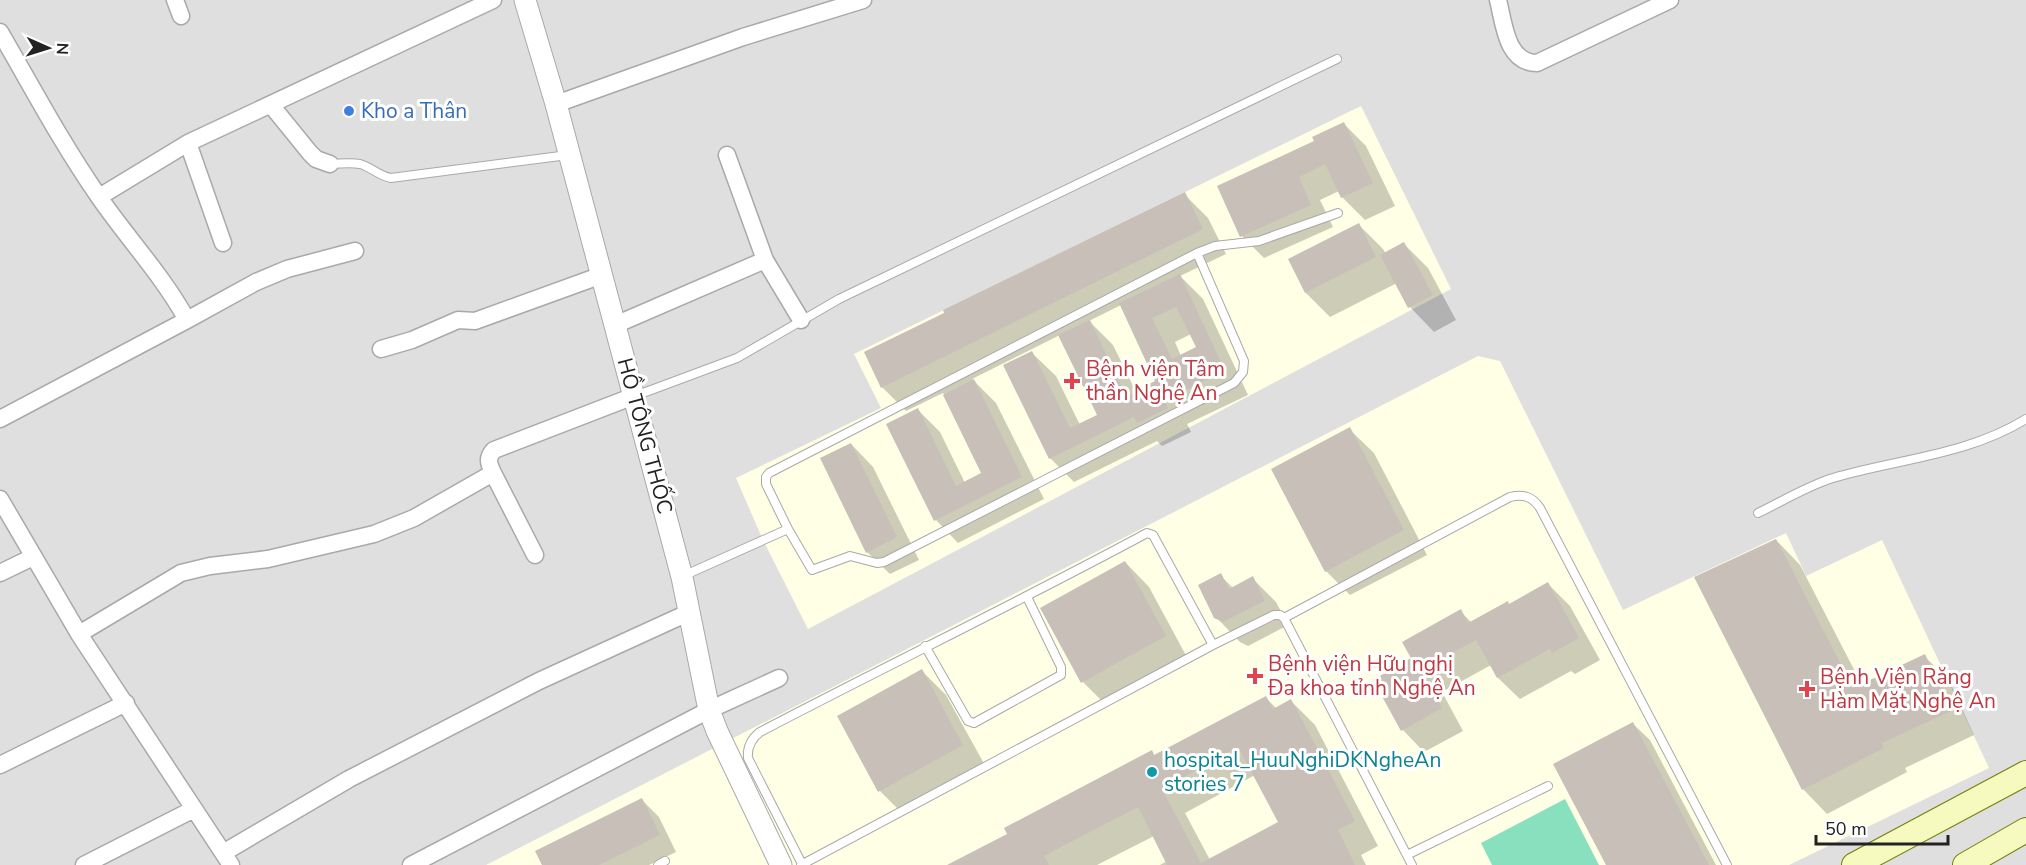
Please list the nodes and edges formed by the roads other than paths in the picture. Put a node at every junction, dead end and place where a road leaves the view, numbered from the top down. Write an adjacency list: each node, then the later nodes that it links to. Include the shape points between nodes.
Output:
1 (493, 0): 9 (street)
2 (525, 0): 8 (street, HỒ TÔNG THỐC)
3 (863, 0): 8 (street, via 743,37)
4 (1498, 0): 5 (street, via 1514,53 1521,60 1537,63)
5 (1670, 0)
6 (0, 32): 14 (street)
7 (1337, 59): 22 (lane)
8 (556, 104): 11 (street, HỒ TÔNG THỐC)
9 (271, 105): 10 (street); 13 (street, via 316,159)
10 (188, 143): 14 (street); 16 (street)
11 (569, 155): 13 (lane, via 391,178 360,164); 20 (street, HỒ TÔNG THỐC)
12 (727, 155): 19 (street)
13 (330, 164)
14 (99, 197): 21 (street)
15 (1338, 213): 18 (lane, via 1259,241 1215,246)
16 (223, 243)
17 (355, 251): 21 (street, via 272,275)
18 (1197, 253): 31 (lane, via 769,473 766,484); 31 (lane, via 1244,361 1243,372 1234,383 884,562 850,556 812,570)
19 (765, 260): 22 (street); 23 (street)
20 (602, 275): 23 (street, HỒ TÔNG THỐC); 24 (street, via 475,321 458,320)
21 (187, 320): 26 (street)
22 (801, 320): 25 (lane, via 737,358)
23 (615, 325): 25 (street, HỒ TÔNG THỐC)
24 (381, 349)
25 (634, 396): 28 (street, via 494,450 488,460); 35 (street, HỒ TÔNG THỐC)
26 (0, 419)
27 (2026, 419): 30 (lane, via 1966,446 1830,479)
28 (493, 473): 32 (street); 39 (street, via 414,518 374,534 268,559 182,573)
29 (0, 499): 33 (street)
30 (1758, 513)
31 (788, 529): 35 (lane)
32 (535, 555)
33 (33, 557): 34 (street); 39 (street)
34 (0, 573)
35 (682, 577): 37 (street, HỒ TÔNG THỐC)
36 (1028, 597): 40 (lane, via 1151,533); 41 (lane); 41 (lane, via 1061,667 1061,675 974,723 968,721)
37 (690, 612): 44 (street, HỒ TÔNG THỐC); 51 (street, via 539,681 349,779)
38 (1284, 618): 40 (lane, via 1274,615); 50 (lane); 59 (lane, via 1510,497 1532,499)
39 (79, 634): 43 (street)
40 (1213, 645): 52 (lane)
41 (926, 646): 57 (lane, via 760,732 751,741 751,765)
42 (778, 678): 44 (street)
43 (126, 703): 45 (street); 48 (street)
44 (710, 710): 55 (street); 56 (street, HỒ TÔNG THỐC)
45 (0, 765)
46 (2026, 773): 60 (main road)
47 (1548, 786): 50 (lane)
48 (194, 809): 51 (street); 54 (street)
49 (2026, 830): 53 (main road)
50 (1407, 855): 58 (lane)
51 (227, 859)
52 (816, 861): 57 (lane)
53 (1978, 862)
54 (84, 865)
55 (411, 865)
56 (781, 865)
57 (801, 865)
58 (1412, 865)
59 (1728, 865)
60 (1854, 865)

